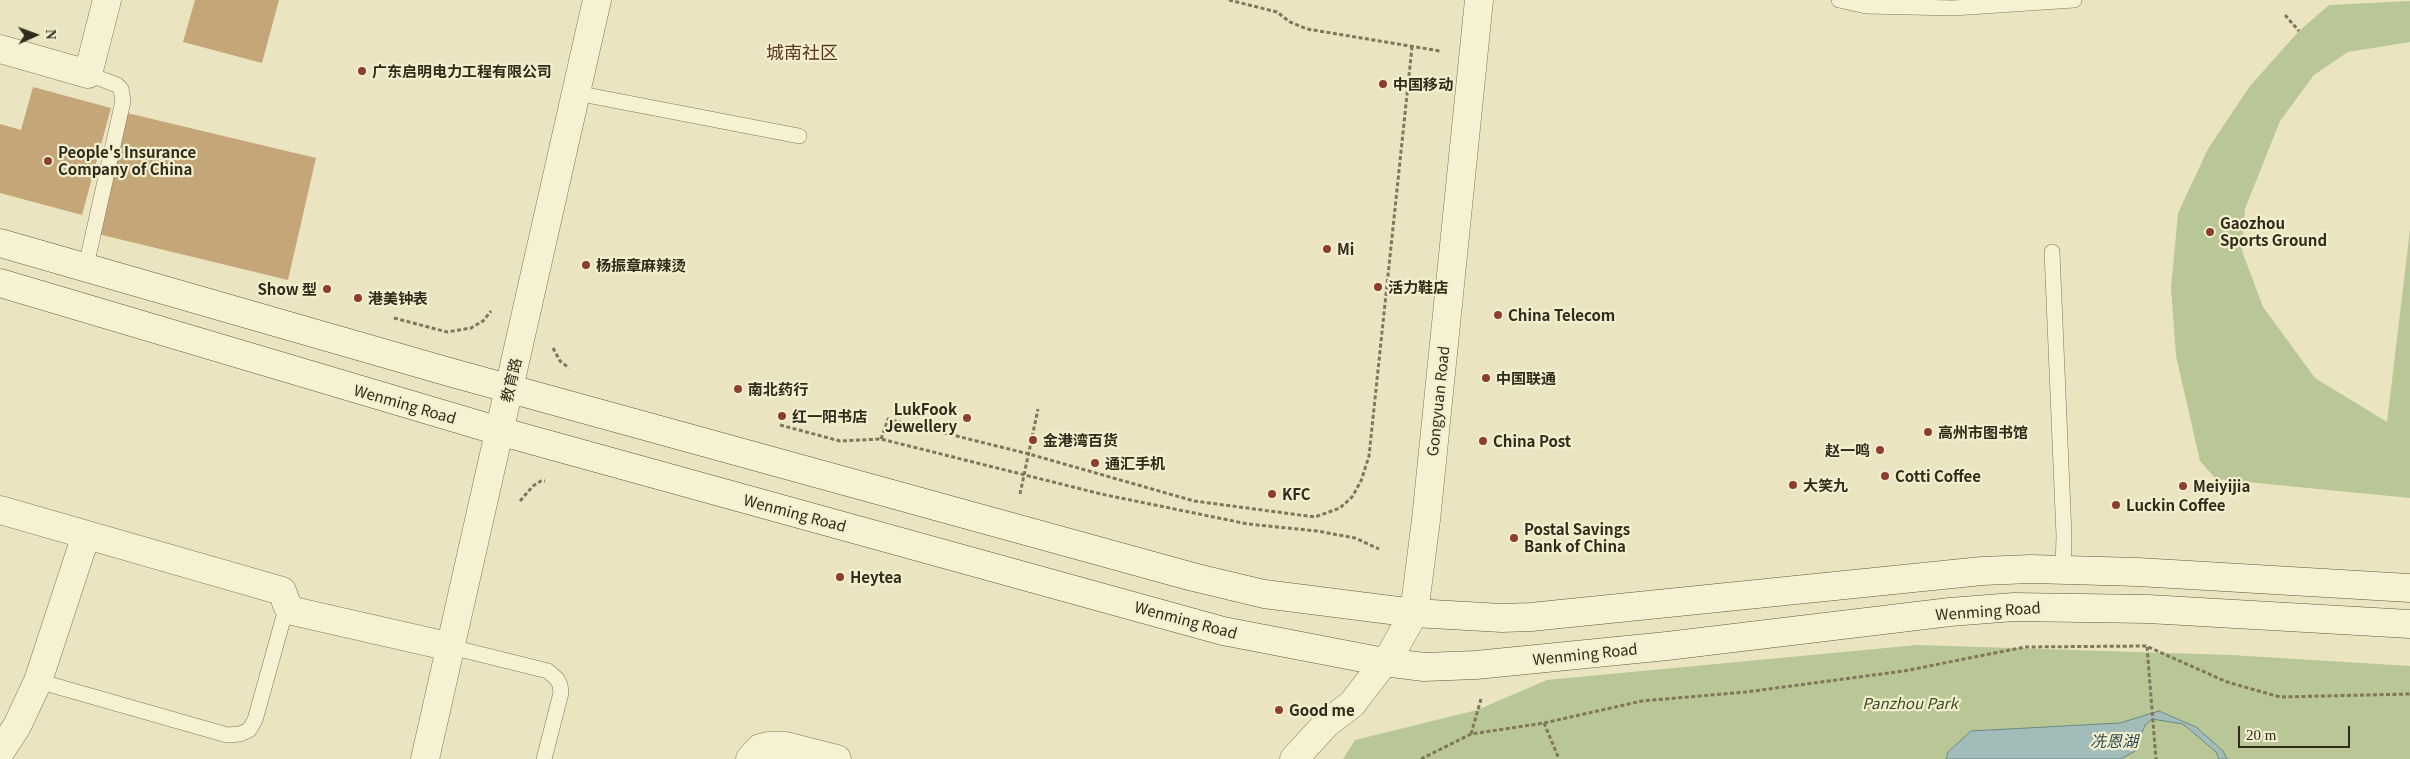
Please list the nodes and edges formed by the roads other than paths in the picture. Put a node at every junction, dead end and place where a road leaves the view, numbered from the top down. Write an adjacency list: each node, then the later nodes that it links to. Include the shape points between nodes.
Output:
1 (107, 0): 7 (main road)
2 (597, 0): 8 (main road, 教育路)
3 (1479, 0): 21 (main road, Gongyuan Road)
4 (1839, 0): 5 (lane, via 1866,6 1953,8)
5 (2074, 0)
6 (0, 49): 7 (main road)
7 (88, 74): 12 (lane, via 117,85 123,101)
8 (576, 93): 9 (lane); 14 (main road, 教育路)
9 (799, 136)
10 (0, 243): 12 (main road)
11 (2052, 252): 18 (lane)
12 (86, 266): 14 (main road)
13 (0, 283): 15 (main road, Wenming Road)
14 (510, 388): 15 (main road, 教育路); 21 (main road, via 1264,594)
15 (499, 431): 23 (main road, 教育路); 24 (main road, Wenming Road, via 1222,631)
16 (0, 510): 17 (main road)
17 (86, 534): 20 (main road, via 282,591); 25 (main road)
18 (2063, 570): 19 (main road); 21 (main road, via 1982,571 1531,617 1484,618)
19 (2410, 588)
20 (287, 605): 23 (main road, via 293,611); 25 (lane, via 255,720 249,730 240,734 227,735)
21 (1414, 613): 24 (main road, Gongyuan Road)
22 (2410, 624): 24 (main road, Wenming Road, via 2148,609 2014,607 1476,665 1424,667)
23 (451, 647): 27 (main road, 教育路); 28 (lane, via 548,672 557,679 560,693)
24 (1384, 662): 31 (main road, Gongyuan Road, via 1352,704 1327,722)
25 (38, 681): 26 (main road, via 17,726)
26 (1, 748)
27 (425, 759)
28 (544, 759)
29 (750, 759): 30 (main road, via 760,748 786,746)
30 (838, 759)
31 (1294, 759)

